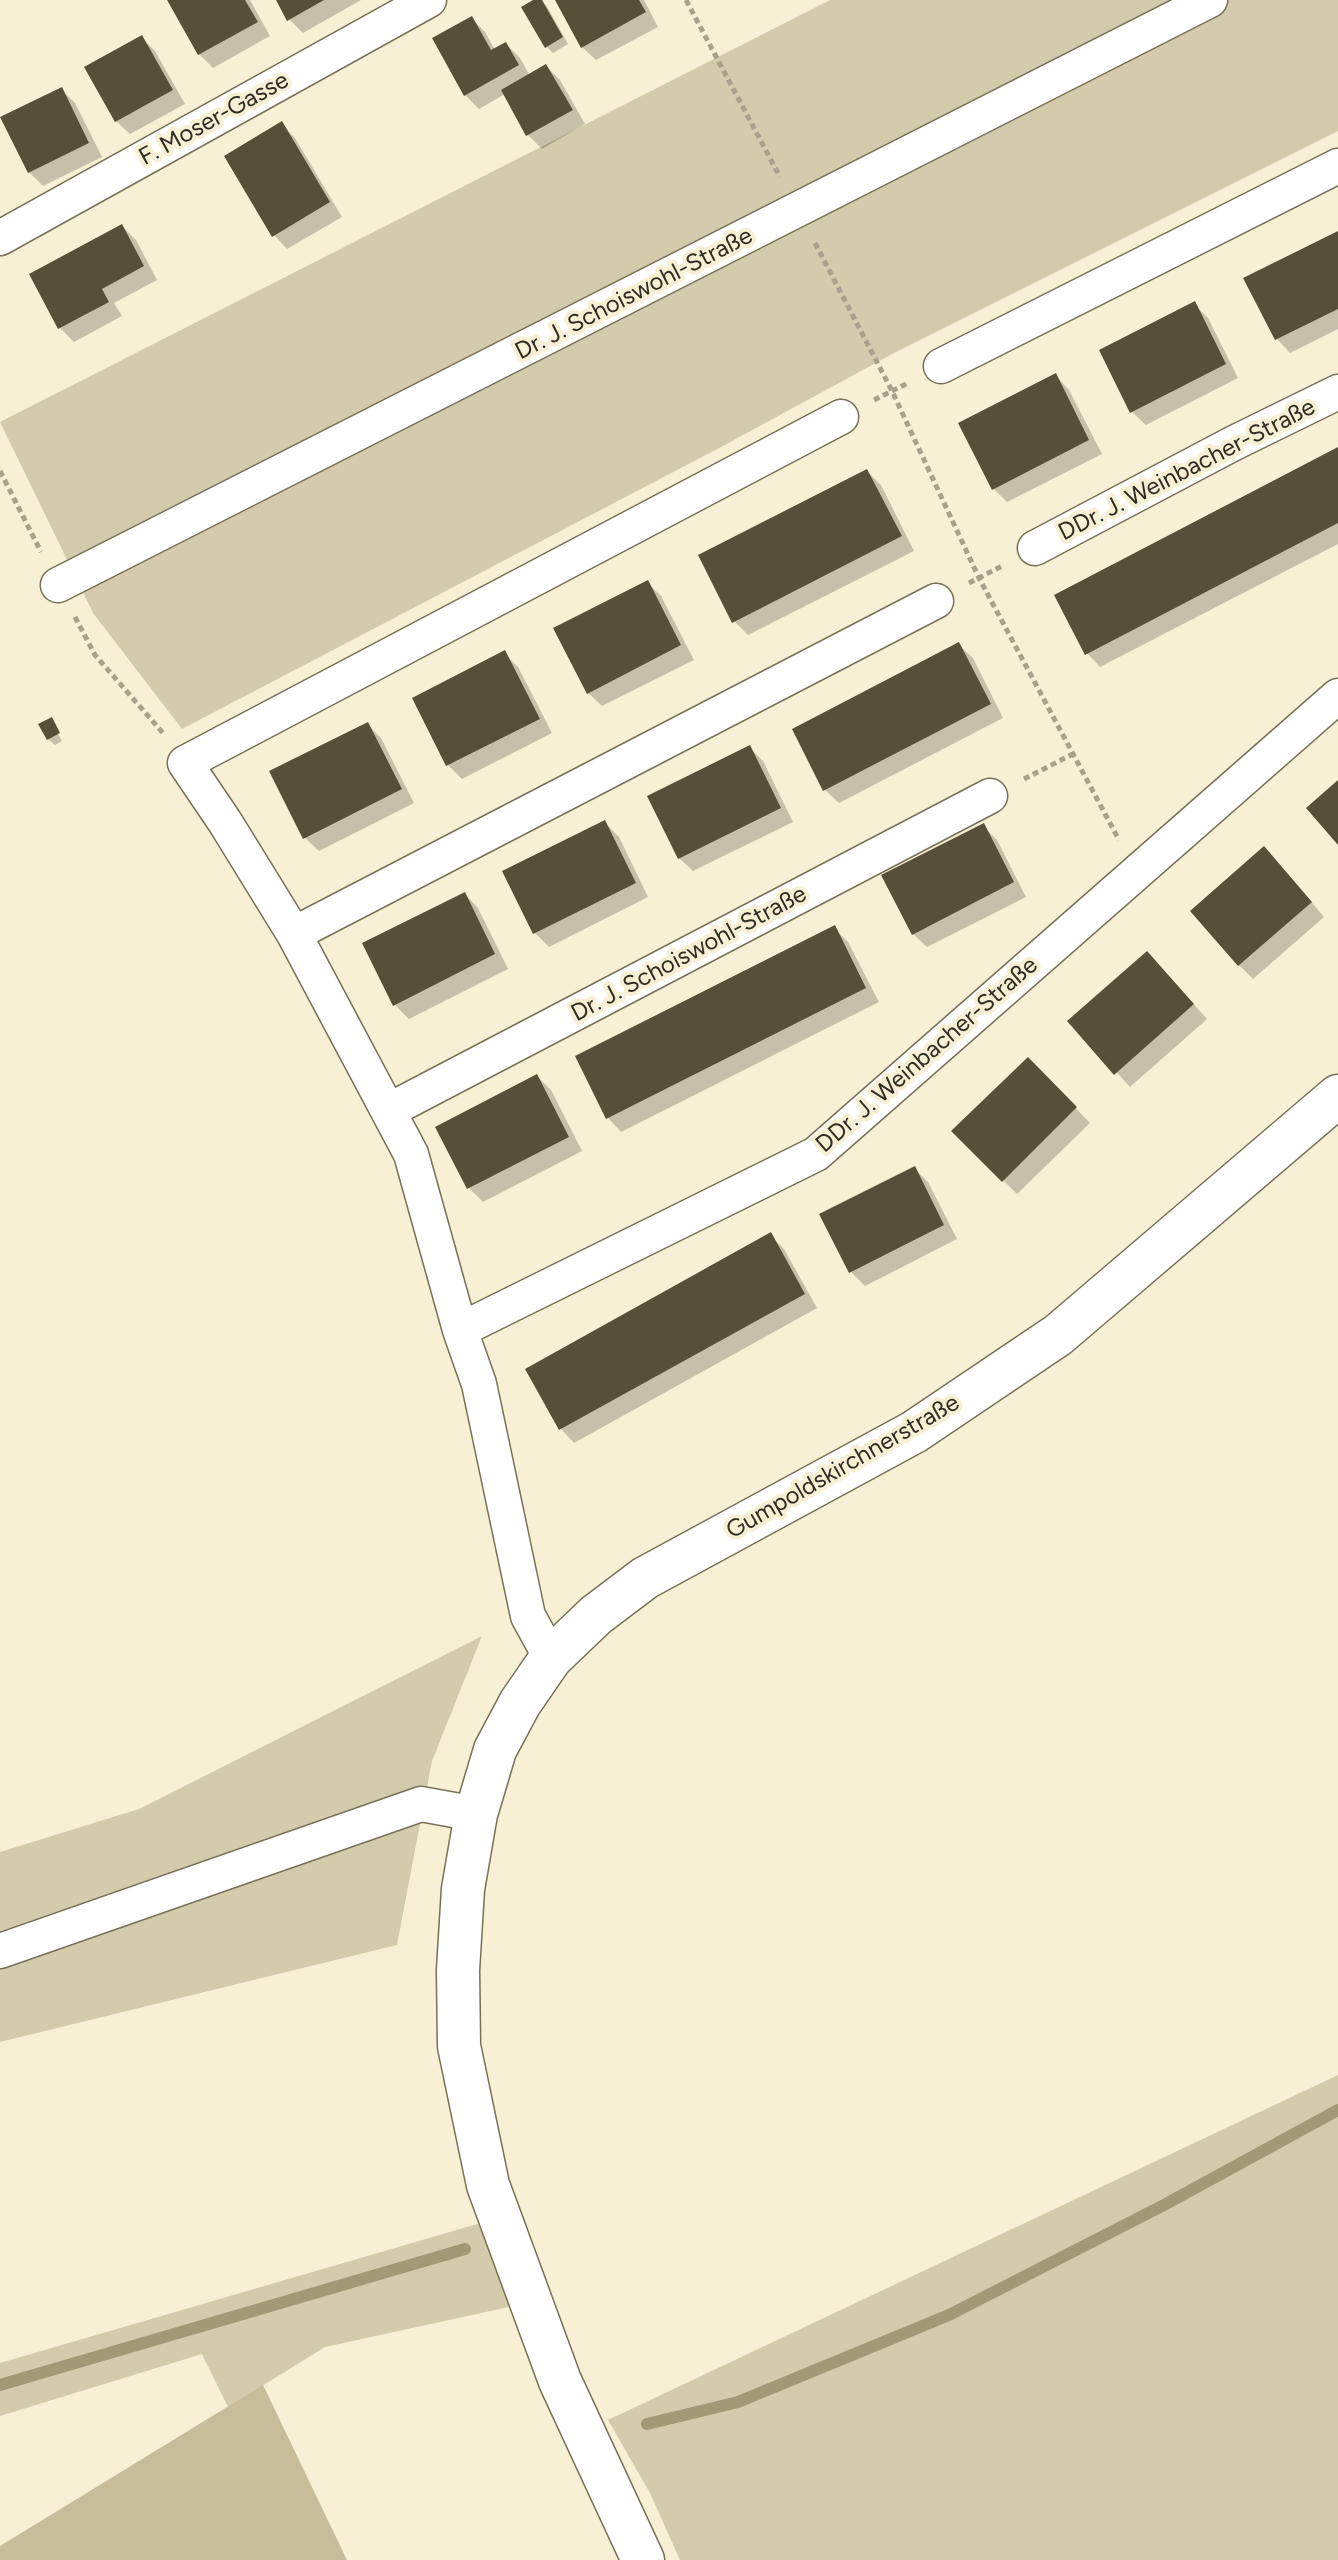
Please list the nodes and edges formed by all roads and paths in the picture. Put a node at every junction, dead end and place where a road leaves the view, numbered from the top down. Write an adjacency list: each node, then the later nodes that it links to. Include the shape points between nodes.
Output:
1 (429, 0): 6 (street, F. Moser-Gasse)
2 (686, 0): 4 (path)
3 (1210, 0): 13 (street, Dr. J. Schoiswohl-Straße)
4 (708, 41)
5 (1338, 166): 7 (street)
6 (0, 238)
7 (941, 366): 8 (path)
8 (892, 391): 10 (path); 16 (path, via 979,578)
9 (1338, 392): 12 (street, DDr. J. Weinbacher-Straße)
10 (841, 417): 17 (street)
11 (0, 471): 13 (path)
12 (1035, 548)
13 (58, 585): 17 (path, via 95,655)
14 (936, 601): 20 (street)
15 (1338, 696): 19 (street, DDr. J. Weinbacher-Straße)
16 (1073, 754): 18 (path); 19 (path)
17 (185, 763): 20 (street)
18 (990, 796): 22 (street, Dr. J. Schoiswohl-Straße)
19 (1136, 872): 23 (street, DDr. J. Weinbacher-Straße, via 816,1154)
20 (294, 934): 22 (street)
21 (1338, 1096): 24 (street, Gumpoldskirchnerstraße, via 1058,1335 914,1432 645,1578)
22 (388, 1111): 23 (street, via 411,1154)
23 (460, 1330): 24 (street, via 479,1384 528,1616)
24 (551, 1658): 25 (street, Gumpoldskirchnerstraße, via 495,1750)
25 (476, 1814): 26 (street, via 421,1804); 27 (street, Gumpoldskirchnerstraße, via 463,1889 459,2046 488,2185 560,2381)
26 (0, 1951)
27 (643, 2560)

